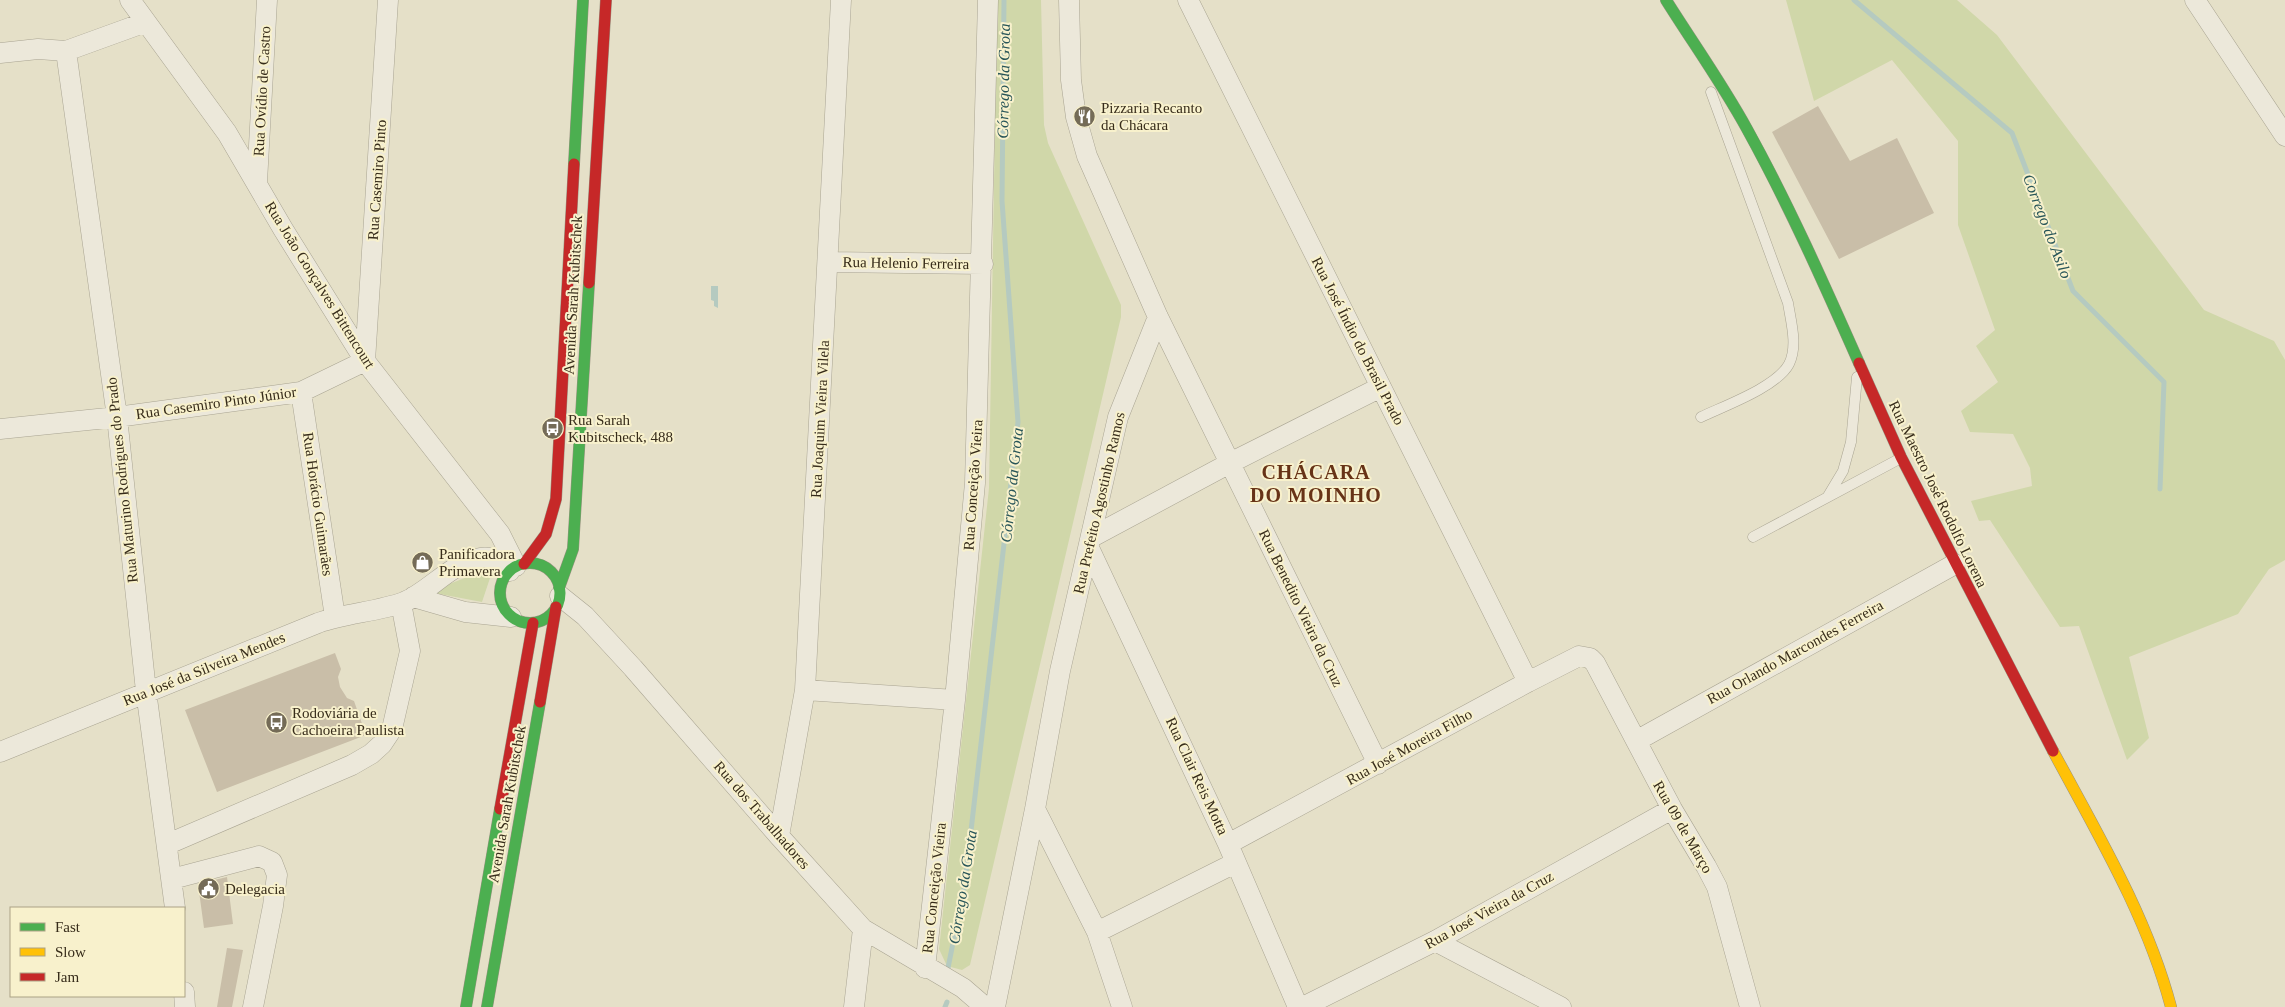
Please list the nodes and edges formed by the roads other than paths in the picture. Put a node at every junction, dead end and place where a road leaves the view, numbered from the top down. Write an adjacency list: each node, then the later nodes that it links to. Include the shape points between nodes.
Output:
1 (130, 0): 12 (street, Rua João Gonçalves Bittencourt)
2 (267, 0): 17 (street, Rua Ovídio de Castro)
3 (388, 0): 21 (street, Rua Casemiro Pinto)
4 (583, 0): 34 (main road, Avenida Sarah Kubitschek, via 556,499 546,537 540,547)
5 (606, 0): 35 (main road, Avenida Sarah Kubitschek, via 573,549)
6 (841, 0): 18 (street, Rua Joaquim Vieira Vilela)
7 (988, 0): 19 (street, Rua Conceição Vieira)
8 (1069, 0): 20 (street, via 1071,80 1086,156)
9 (1188, 0): 23 (street, Rua José Índio do Brasil Prado)
10 (1666, 0): 13 (main road, Rua Maestro José Rodolfo Lorena)
11 (2195, 0): 16 (street)
12 (146, 22): 14 (street); 17 (street, Rua João Gonçalves Bittencourt, via 227,133)
13 (1696, 49): 22 (main road, Rua Maestro José Rodolfo Lorena, via 1746,127 1778,186); 26 (lane, via 1788,303 1793,349 1789,364 1778,377)
14 (66, 51): 15 (street, via 38,49); 25 (street, Rua Maturino Rodrigues do Prado)
15 (0, 53)
16 (2285, 136)
17 (257, 182): 21 (street, Rua João Gonçalves Bittencourt)
18 (828, 262): 19 (street, Rua Helenio Ferreira); 42 (street, Rua Joaquim Vieira Vilela)
19 (983, 264): 44 (street, Rua Conceição Vieira, via 975,483)
20 (1158, 317): 29 (street, Rua Benedito Vieira da Cruz); 32 (street, Rua Prefeito Agostinho Ramos, via 1118,417)
21 (366, 361): 24 (street, Rua Casemiro Pinto Júnior); 34 (street, Rua João Gonçalves Bittencourt, via 500,534)
22 (1858, 361): 28 (main road, Rua Maestro José Rodolfo Lorena); 30 (lane, via 1851,442 1843,471)
23 (1381, 387): 29 (street); 41 (street, Rua José Índio do Brasil Prado)
24 (301, 392): 25 (street, Rua Casemiro Pinto Júnior); 37 (street, Rua Horácio Guimarães)
25 (117, 417): 27 (street, Rua Casemiro Pinto Júnior); 43 (street, Rua Maturino Rodrigues do Prado)
26 (1701, 417)
27 (0, 429)
28 (1902, 457): 30 (lane); 33 (main road, Rua Maestro José Rodolfo Lorena)
29 (1230, 463): 32 (street); 49 (street, Rua Benedito Vieira da Cruz)
30 (1828, 496): 31 (lane)
31 (1752, 537)
32 (1091, 543): 50 (street, Rua Prefeito Agostinho Ramos, via 1060,671); 54 (street, Rua Clair Reis Motta)
33 (1955, 564): 47 (street, Rua Orlando Marcondes Ferreira); 75 (main road, Rua Maestro José Rodolfo Lorena, via 2119,876 2161,970)
34 (517, 567): 35 (main road, via 536,564 547,569 555,578); 36 (street, via 489,558 477,558); 38 (main road, via 502,581 500,594 503,607)
35 (558, 597): 39 (main road, via 547,618); 46 (main road, Avenida Sarah Kubitschek); 52 (street, Rua dos Trabalhadores, via 585,616)
36 (407, 600): 37 (street, Rua José da Silveira Mendes); 38 (street); 53 (street, via 410,651 392,729 382,744 352,765)
37 (335, 616): 43 (street, Rua José da Silveira Mendes)
38 (511, 617): 39 (main road)
39 (533, 623): 45 (main road, Avenida Sarah Kubitschek)
40 (1590, 658): 41 (street, Rua José Moreira Filho, via 1579,656); 47 (street, Rua 09 de Março)
41 (1528, 682): 49 (street, Rua José Moreira Filho)
42 (805, 690): 44 (street); 52 (street, Rua Joaquim Vieira Vilela)
43 (146, 691): 48 (street, Rua José da Silveira Mendes); 53 (street, Rua Maturino Rodrigues do Prado)
44 (955, 700): 63 (street, Rua Conceição Vieira)
45 (515, 734): 46 (main road); 58 (main road, Avenida Sarah Kubitschek)
46 (534, 740): 60 (main road, Avenida Sarah Kubitschek)
47 (1636, 741): 51 (street, Rua 09 de Março)
48 (0, 752)
49 (1378, 764): 54 (street, Rua José Moreira Filho)
50 (1035, 809): 61 (street); 69 (street, Rua Prefeito Agostinho Ramos)
51 (1672, 809): 62 (street, Rua José Vieira da Cruz); 74 (street, Rua 09 de Março, via 1716,887)
52 (779, 836): 59 (street, Rua dos Trabalhadores)
53 (168, 844): 56 (street, Rua Maturino Rodrigues do Prado)
54 (1228, 844): 55 (street, Rua Clair Reis Motta)
55 (1235, 863): 61 (street); 71 (street, Rua Clair Reis Motta)
56 (172, 879): 57 (street, Rua Maturino Rodrigues do Prado); 64 (street, via 259,856 267,858 275,867 273,906)
57 (175, 907)
58 (479, 926): 60 (main road); 65 (main road, Avenida Sarah Kubitschek)
59 (863, 929): 63 (street, Rua dos Trabalhadores); 67 (street)
60 (500, 931): 66 (main road, Avenida Sarah Kubitschek)
61 (1097, 932): 70 (street)
62 (1435, 941): 72 (street, Rua José Vieira da Cruz); 73 (street)
63 (925, 968): 68 (street, Rua dos Trabalhadores, via 963,988)
64 (253, 1007)
65 (466, 1007)
66 (487, 1007)
67 (854, 1007)
68 (985, 1007)
69 (995, 1007)
70 (1122, 1007)
71 (1298, 1007)
72 (1303, 1007)
73 (1561, 1007)
74 (1750, 1007)
75 (2171, 1007)

